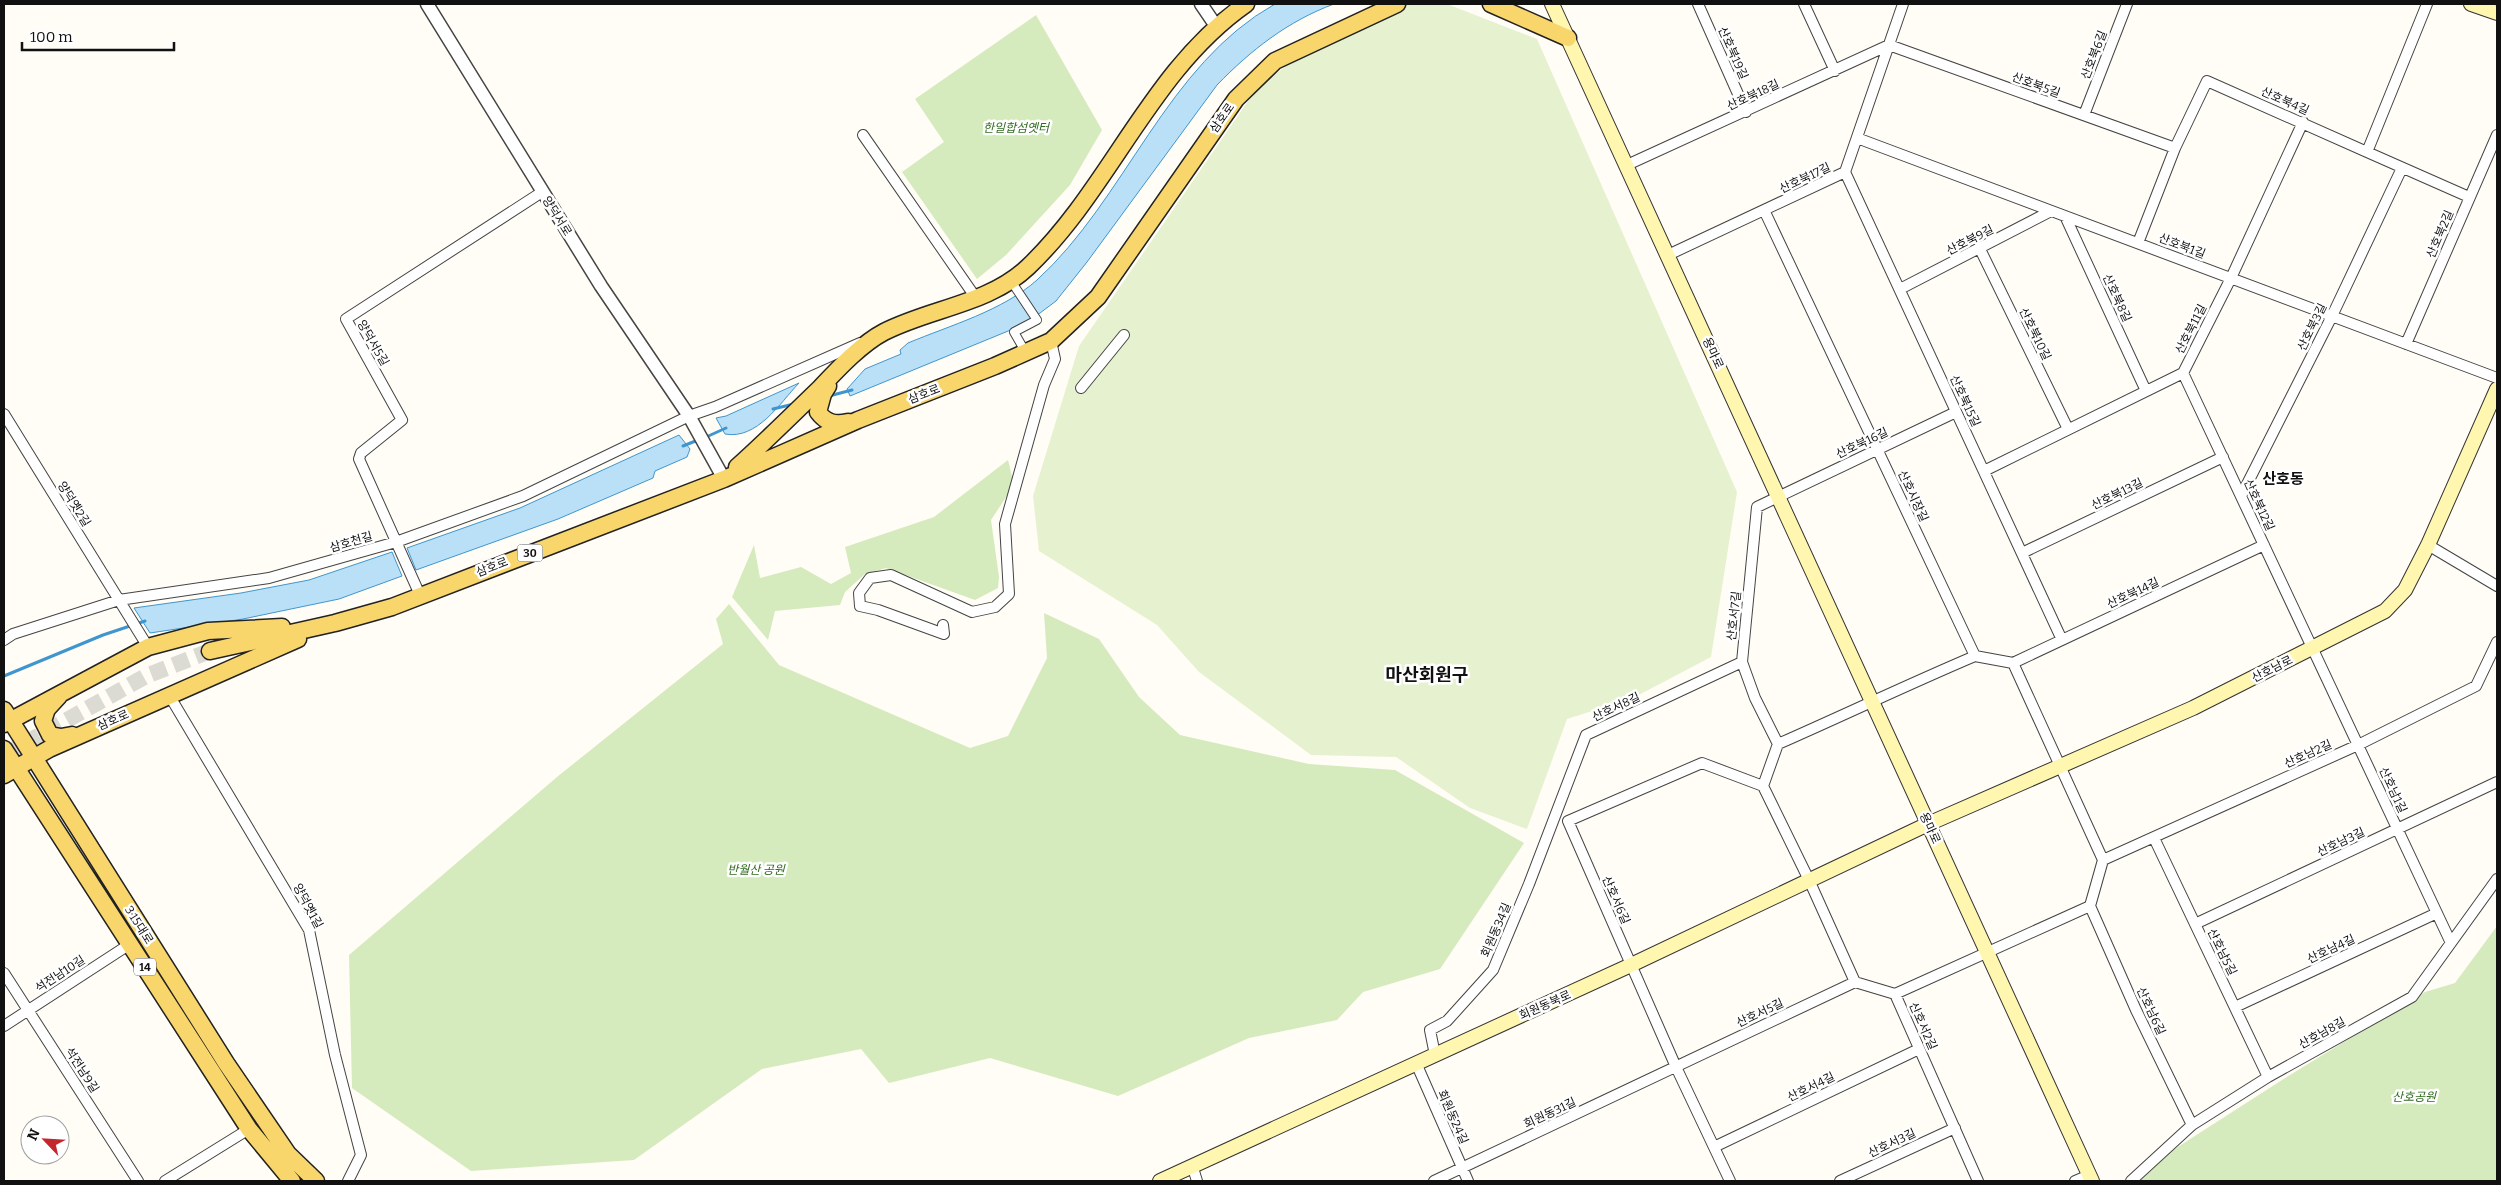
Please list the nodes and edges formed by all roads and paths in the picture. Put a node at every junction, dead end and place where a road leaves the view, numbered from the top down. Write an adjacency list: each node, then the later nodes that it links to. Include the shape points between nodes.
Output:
1 (427, 4): 29 (street, 양덕서로)
2 (1201, 4): 14 (street)
3 (1246, 4): 14 (main road)
4 (1397, 4): 44 (main road, 삼호로, via 1275,62 1253,81 1236,98 1098,297)
5 (1491, 4): 15 (main road)
6 (1552, 4): 15 (main road, 용마로)
7 (1698, 4): 18 (street, 산호북19길)
8 (1804, 4): 17 (street)
9 (1903, 4): 16 (street, 산호북17길)
10 (2127, 4): 19 (street, 산호북6길)
11 (2427, 4): 25 (street)
12 (2471, 4): 13 (main road)
13 (2497, 13)
14 (1216, 26): 38 (main road, via 1147,108 1083,201)
15 (1568, 38): 26 (main road, 용마로)
16 (1889, 45): 17 (street, 산호북18길); 19 (street, 산호북5길); 23 (street, 산호북17길)
17 (1835, 71): 18 (street, 산호북18길)
18 (1746, 112): 26 (street, 산호북18길)
19 (2084, 115): 24 (street, 산호북5길)
20 (2303, 122): 24 (street, 산호북4길, via 2207,81); 25 (street, 산호북4길); 37 (street, 산호북11길)
21 (863, 134): 40 (street)
22 (2497, 135): 30 (street, 산호북2길)
23 (1857, 138): 28 (street, 산호북17길); 32 (street, 산호북1길)
24 (2175, 148): 34 (street, 산호북4길)
25 (2367, 152): 27 (street, 산호북4길)
26 (1627, 165): 36 (main road, 용마로)
27 (2402, 168): 30 (street, 산호북4길); 41 (street, 산호북3길)
28 (1846, 172): 31 (street, 산호북17길); 39 (street, 산호북15길)
29 (542, 192): 55 (street, 양덕서로); 64 (street, 양덕서5길, via 346,320 402,420 361,453 358,459)
30 (2470, 197): 45 (street, 산호북2길)
31 (1764, 210): 36 (street, 산호북17길); 58 (street, 산호시장길)
32 (2051, 211): 33 (street, 산호북1길); 35 (street, 산호북9길)
33 (2065, 216): 34 (street, 산호북1길); 52 (street, 산호북8길)
34 (2138, 243): 37 (street, 산호북1길)
35 (1980, 249): 39 (street, 산호북9길); 57 (street, 산호북10길)
36 (1668, 255): 62 (main road, 용마로)
37 (2231, 278): 41 (street, 산호북1길); 48 (street, 산호북11길)
38 (1014, 285): 40 (main road); 46 (street, via 1037,320 1014,332)
39 (1900, 289): 53 (street, 산호북15길)
40 (976, 298): 42 (main road)
41 (2332, 316): 45 (street, 산호북1길); 63 (street, 산호북3길)
42 (884, 332): 47 (main road); 55 (street, 삼호천길)
43 (1124, 335): 50 (street)
44 (1051, 341): 46 (main road, 삼호로); 72 (street, via 1055,359 1044,385 1005,524 1009,594 995,607 972,612 891,575 870,578 859,593 860,606 944,634)
45 (2406, 344): 49 (street, 산호북1길)
46 (1026, 353): 56 (main road, 삼호로)
47 (844, 364): 56 (main road, via 822,394 818,412 823,419 838,424); 61 (main road)
48 (2183, 373): 52 (street, 산호북11길); 59 (street, 산호북12길)
49 (2497, 378)
50 (1081, 388)
51 (2497, 389): 66 (main road, 산호남로)
52 (2146, 391): 57 (street, 산호북11길)
53 (1956, 412): 58 (street, 산호북16길); 60 (street, 산호북15길)
54 (4, 414): 70 (street, 양덕옛2길)
55 (691, 420): 61 (street, 양덕서로); 64 (street, 삼호천길, via 523,496)
56 (858, 420): 61 (main road, 삼호로)
57 (2068, 429): 60 (street, 산호북11길)
58 (1878, 450): 62 (street, 산호북16길); 79 (street, 산호시장길)
59 (2223, 457): 63 (street, 산호북12길); 67 (street, 산호북13길)
60 (1984, 471): 67 (street, 산호북15길)
61 (724, 479): 69 (main road, 삼호로 / 30)
62 (1778, 495): 80 (street, 산호서7길, via 1757,507); 84 (main road, 용마로)
63 (2241, 496): 65 (street, 산호북12길)
64 (397, 545): 69 (street); 70 (street, 삼호천길, via 269,578)
65 (2264, 545): 74 (street, 산호북14길); 77 (street, 산호북12길)
66 (2428, 545): 68 (street); 77 (main road, 산호남로, via 2405,590 2385,612)
67 (2022, 553): 74 (street, 산호북15길)
68 (2497, 586)
69 (420, 595): 71 (main road, 삼호로 / 30)
70 (121, 603): 73 (street, 삼호천길, via 13,634); 76 (street, 양덕옛2길)
71 (334, 624): 76 (main road, 삼호로, via 208,632); 78 (main road, 삼호로); 83 (main road, 삼호로)
72 (943, 626)
73 (4, 640)
74 (2062, 640): 81 (street, 산호북14길)
75 (2497, 642): 88 (street, 산호남2길, via 2476,686)
76 (146, 643): 82 (main road, 삼호로)
77 (2312, 648): 88 (street, 산호남1길); 91 (main road, 산호남로, via 2193,708)
78 (210, 651)
79 (1976, 656): 81 (street); 84 (street)
80 (1742, 662): 87 (street, 산호서7길, via 1755,698); 96 (street, 산호서8길, via 1586,735)
81 (2013, 663): 91 (street)
82 (64, 691): 85 (main road, 삼호로); 86 (main road, via 47,709 43,721 50,735 61,737)
83 (170, 695): 86 (main road, 삼호로); 132 (street, 양덕옛1길, via 309,930 335,1055 361,1155)
84 (1872, 702): 87 (street); 97 (main road, 용마로)
85 (5, 716): 90 (main road, 3·15대로 / 14)
86 (84, 733): 90 (main road, 삼호로)
87 (1778, 744): 94 (street)
88 (2358, 745): 98 (street, 산호남1길); 99 (street, 산호남2길)
89 (4, 749): 92 (main road, 3·15대로 / 14)
90 (34, 758): 92 (main road, 삼호로); 131 (main road, 3·15대로 / 14, via 226,1063 288,1154)
91 (2058, 766): 97 (main road, 산호남로); 100 (street)
92 (9, 772): 107 (main road, 3·15대로 / 14)
93 (2497, 782): 98 (street, 산호남3길)
94 (1763, 786): 95 (street, via 1702,763); 102 (street)
95 (1568, 821): 96 (street); 109 (street, 산호서6길)
96 (1552, 823): 117 (street, 회원동34길, via 1493,970 1447,1020 1430,1030)
97 (1928, 824): 102 (main road, 회원동북로); 108 (main road, 용마로)
98 (2397, 829): 104 (street, 산호남1길); 105 (street, 산호남3길)
99 (2154, 838): 100 (street, 산호남2길); 105 (street, 산호남5길)
100 (2103, 860): 103 (street)
101 (2497, 879): 106 (street, 산호남8길)
102 (1809, 880): 109 (main road, 회원동북로); 111 (street)
103 (2090, 906): 108 (street); 121 (street, 산호남6길)
104 (2437, 913): 106 (street, 산호남1길); 113 (street, 산호남4길)
105 (2195, 924): 113 (street, 산호남5길)
106 (2451, 943): 120 (street, 산호남8길, via 2412,997)
107 (130, 944): 114 (street, 석전남10길); 123 (main road, 3·15대로 / 14)
108 (1988, 953): 112 (street); 127 (main road, 용마로)
109 (1631, 966): 117 (main road, 회원동북로); 119 (street, 산호서6길)
110 (4, 973): 114 (street, 석전남9길)
111 (1856, 982): 112 (street, 산호서2길); 119 (street, 산호서5길)
112 (1895, 994): 116 (street, 산호서2길)
113 (2234, 1007): 120 (street, 산호남5길)
114 (28, 1010): 115 (street, 석전남10길); 128 (street, 석전남9길)
115 (4, 1026)
116 (1919, 1048): 122 (street, 산호서2길); 124 (street, 산호서4길)
117 (1435, 1055): 118 (main road, 회원동북로)
118 (1416, 1063): 125 (main road, 회원동북로); 126 (street, 회원동24길)
119 (1676, 1067): 124 (street, 산호서6길); 126 (street, 회원동31길)
120 (2268, 1077): 121 (street, 산호남8길)
121 (2192, 1126): 141 (street, 산호남8길)
122 (1954, 1128): 138 (street, 산호서3길); 139 (street, 산호서2길)
123 (249, 1129): 129 (street); 130 (main road, 3·15대로 / 14)
124 (1714, 1148): 137 (street, 산호서6길)
125 (1193, 1168): 133 (main road, 회원동북로); 134 (street)
126 (1462, 1168): 135 (street, 회원동31길); 136 (street, 회원동24길)
127 (2090, 1178): 140 (street)
128 (138, 1181)
129 (165, 1181)
130 (292, 1181)
131 (316, 1181)
132 (348, 1181)
133 (1160, 1181)
134 (1197, 1181)
135 (1434, 1181)
136 (1468, 1181)
137 (1730, 1181)
138 (1840, 1181)
139 (1978, 1181)
140 (2075, 1181)
141 (2131, 1181)

